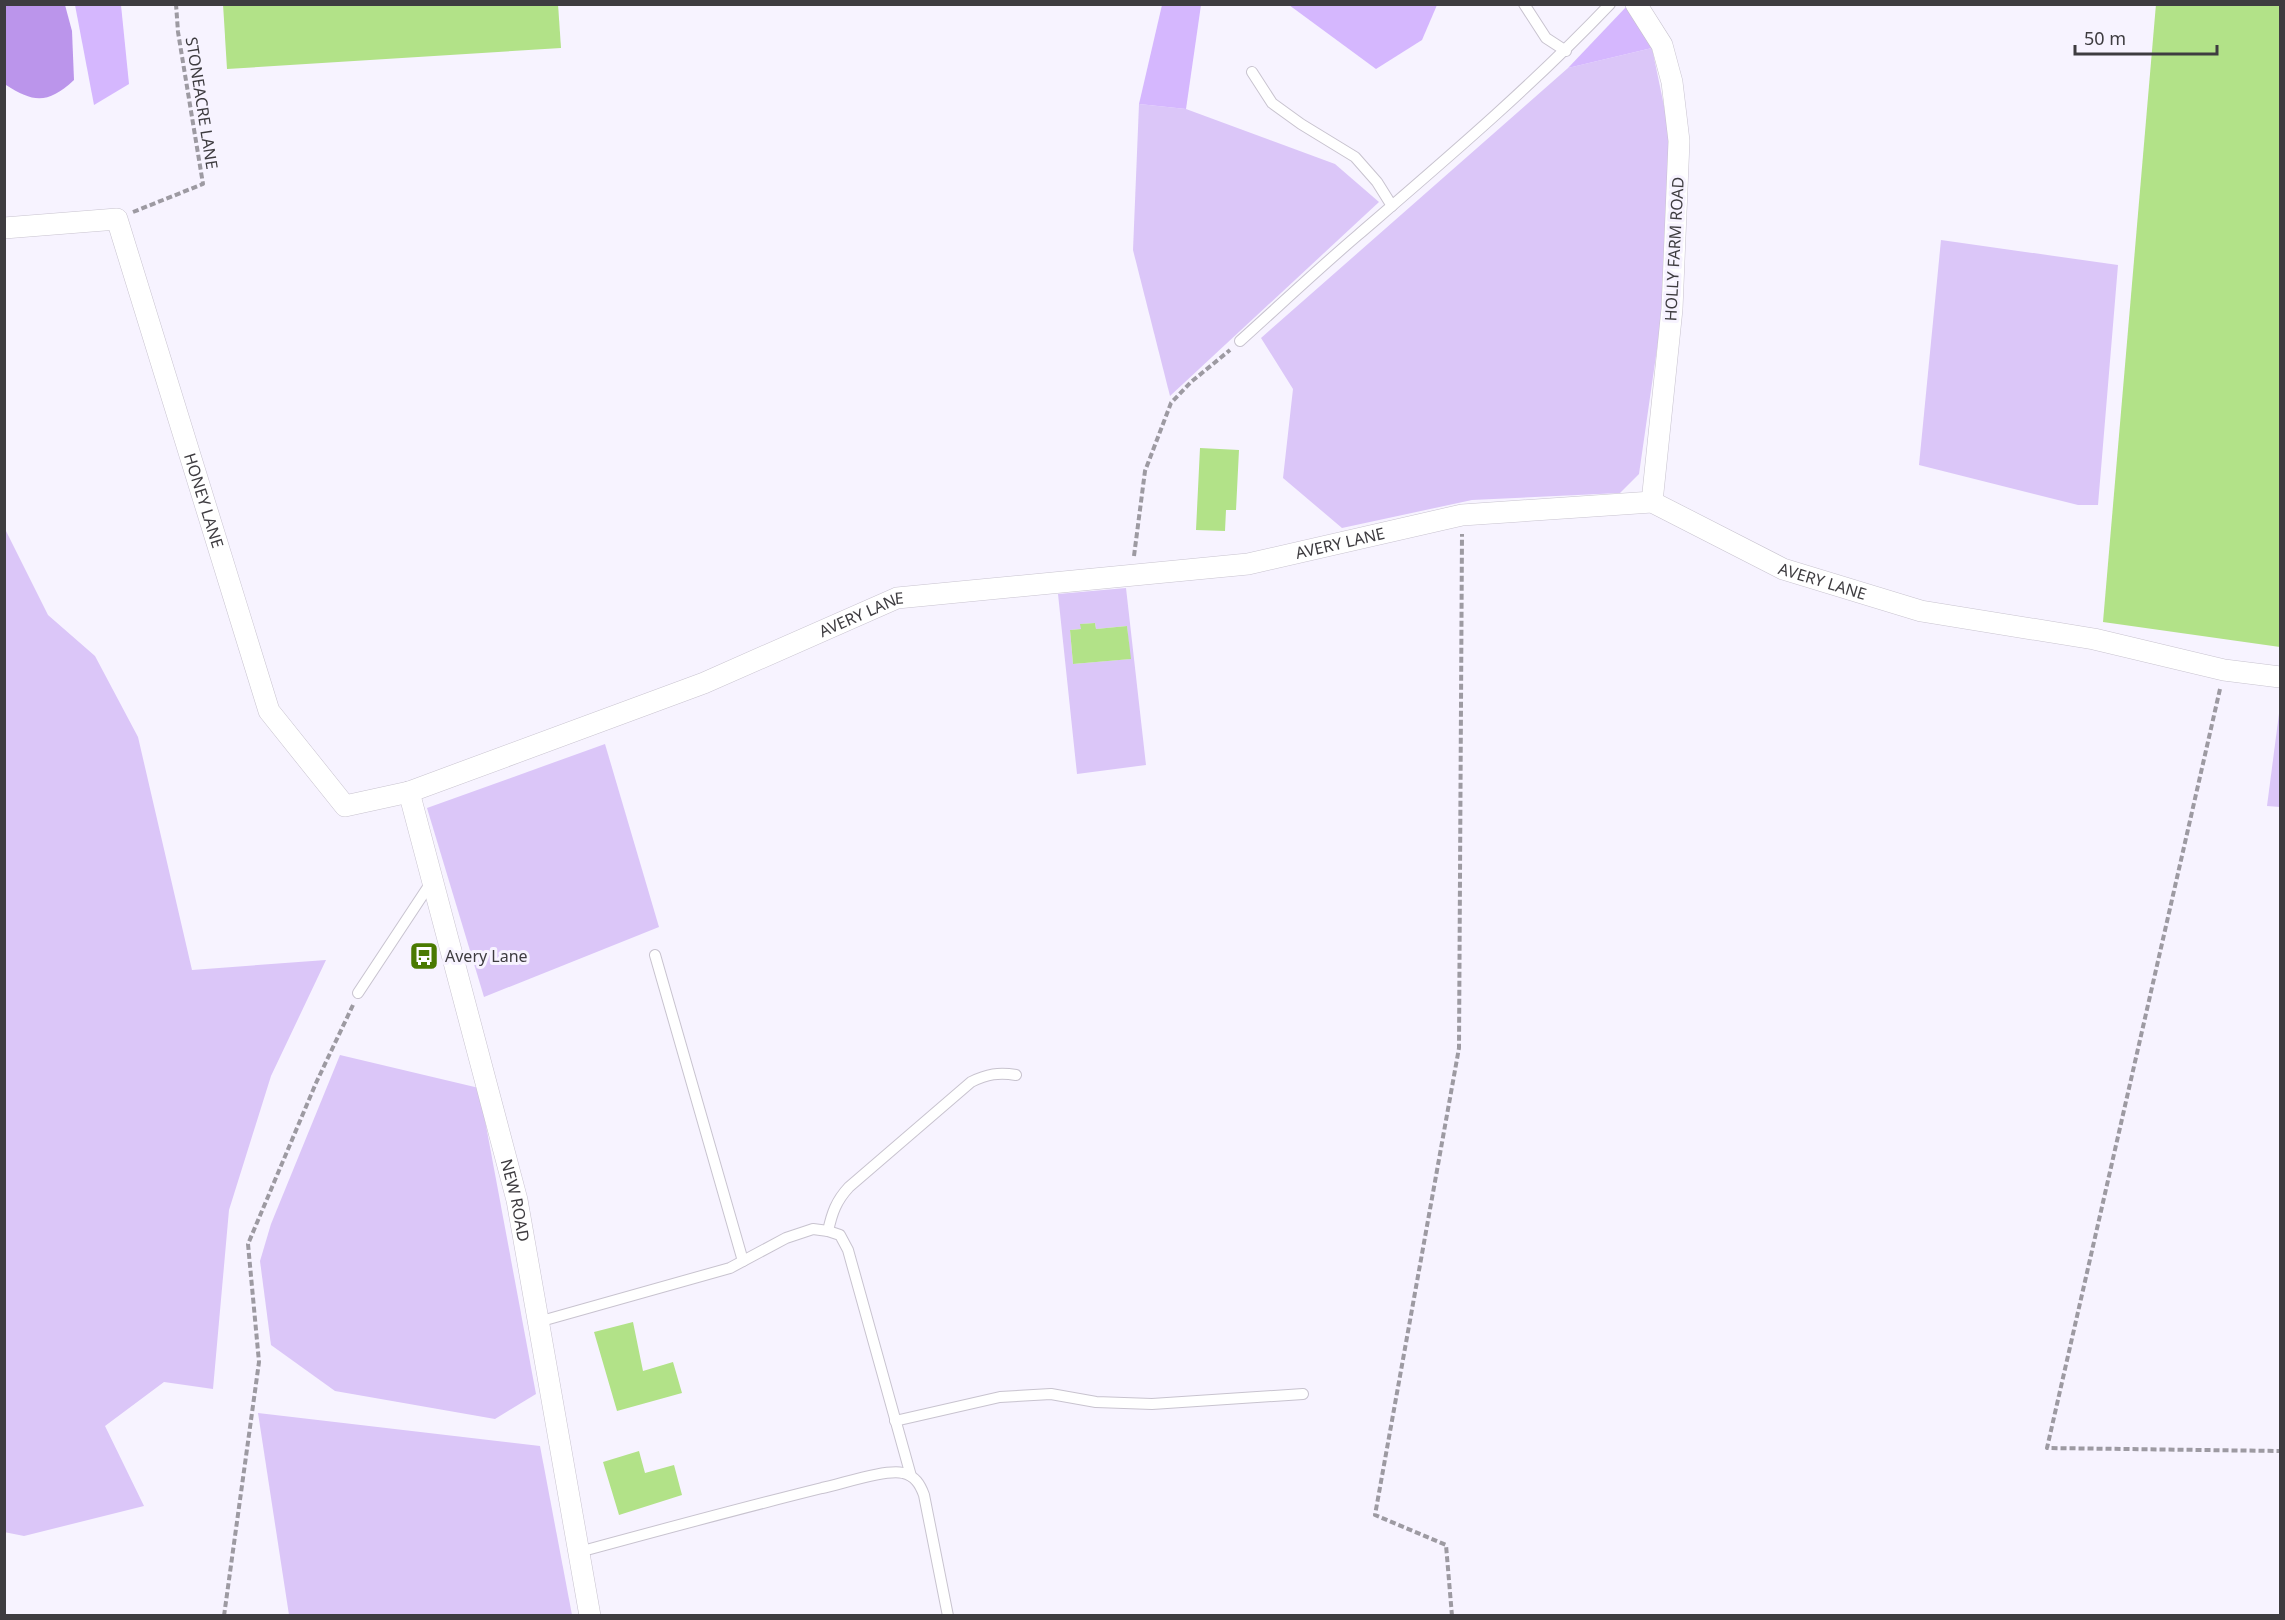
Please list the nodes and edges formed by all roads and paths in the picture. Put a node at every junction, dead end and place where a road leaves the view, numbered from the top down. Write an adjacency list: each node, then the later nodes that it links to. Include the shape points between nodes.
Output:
1 (176, 4): 8 (path, STONEACRE LANE, via 203,184)
2 (1524, 4): 5 (lane, via 1546,38)
3 (1610, 4): 5 (lane)
4 (1636, 4): 11 (street, HOLLY FARM ROAD, via 1662,45 1672,82 1679,141 1672,309)
5 (1566, 51): 7 (lane)
6 (1252, 72): 7 (lane, via 1272,103 1355,157)
7 (1392, 206): 10 (lane)
8 (117, 219): 9 (street); 16 (street, HONEY LANE, via 269,711 345,806)
9 (4, 228)
10 (1240, 341): 13 (path, via 1171,403 1145,471)
11 (1653, 502): 12 (street, AVERY LANE); 14 (street, AVERY LANE, via 1783,569 1921,611 2094,639)
12 (1462, 515): 13 (street, AVERY LANE, via 1248,564); 32 (path, via 1458,1048 1375,1515 1446,1545)
13 (1132, 576): 16 (street, AVERY LANE, via 897,598 704,683)
14 (2224, 670): 15 (street, AVERY LANE); 26 (path, via 2047,1448)
15 (2280, 677)
16 (409, 792): 17 (street, NEW ROAD)
17 (432, 881): 19 (lane); 23 (street, NEW ROAD, via 517,1200)
18 (655, 955): 22 (lane)
19 (358, 993): 29 (path, via 248,1244 259,1362)
20 (1016, 1075): 21 (lane, via 993,1074 971,1082 849,1187 838,1199)
21 (828, 1231): 22 (lane, via 813,1229 786,1238); 25 (lane, via 840,1235 848,1250)
22 (743, 1261): 23 (lane)
23 (538, 1322): 28 (street, NEW ROAD)
24 (1303, 1394): 25 (lane, via 1152,1404 1030,1395 1000,1397)
25 (896, 1421): 27 (lane)
26 (2280, 1450)
27 (911, 1476): 28 (lane, via 886,1474 852,1481); 31 (lane, via 924,1495)
28 (579, 1552): 30 (street, NEW ROAD)
29 (224, 1616)
30 (590, 1616)
31 (948, 1616)
32 (1452, 1616)

